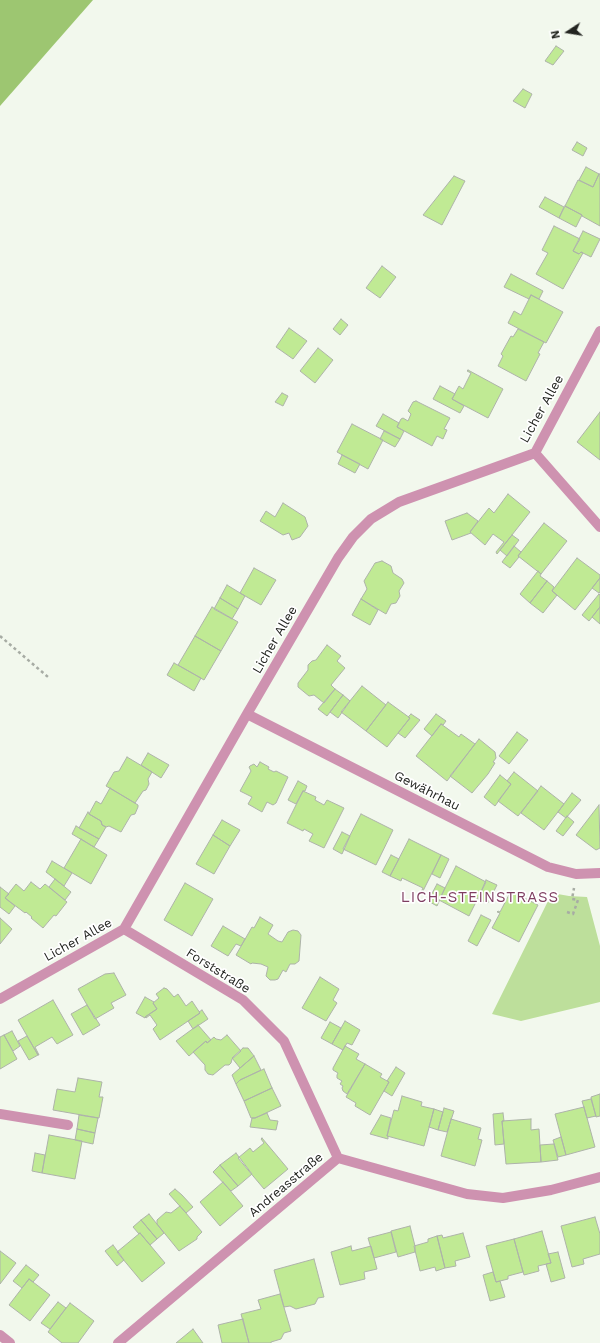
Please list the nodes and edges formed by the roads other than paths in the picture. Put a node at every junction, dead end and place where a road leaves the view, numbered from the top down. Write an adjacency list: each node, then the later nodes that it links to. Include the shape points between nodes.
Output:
1 (600, 331): 2 (street, Licher Allee)
2 (535, 453): 3 (street); 4 (street, Licher Allee, via 399,502 371,519 353,537 338,558)
3 (600, 527)
4 (247, 714): 5 (street, Gewährhau, via 548,867 576,874); 6 (street, Licher Allee)
5 (600, 873)
6 (124, 929): 7 (street, Licher Allee); 10 (street, Forststraße, via 243,1000 284,1042)
7 (0, 999)
8 (0, 1114): 9 (street)
9 (68, 1125)
10 (338, 1158): 11 (street, Andreasstraße, via 467,1194 503,1198 551,1190); 14 (street, Andreasstraße)
11 (600, 1177)
12 (0, 1336): 13 (street)
13 (10, 1343)
14 (118, 1343)

